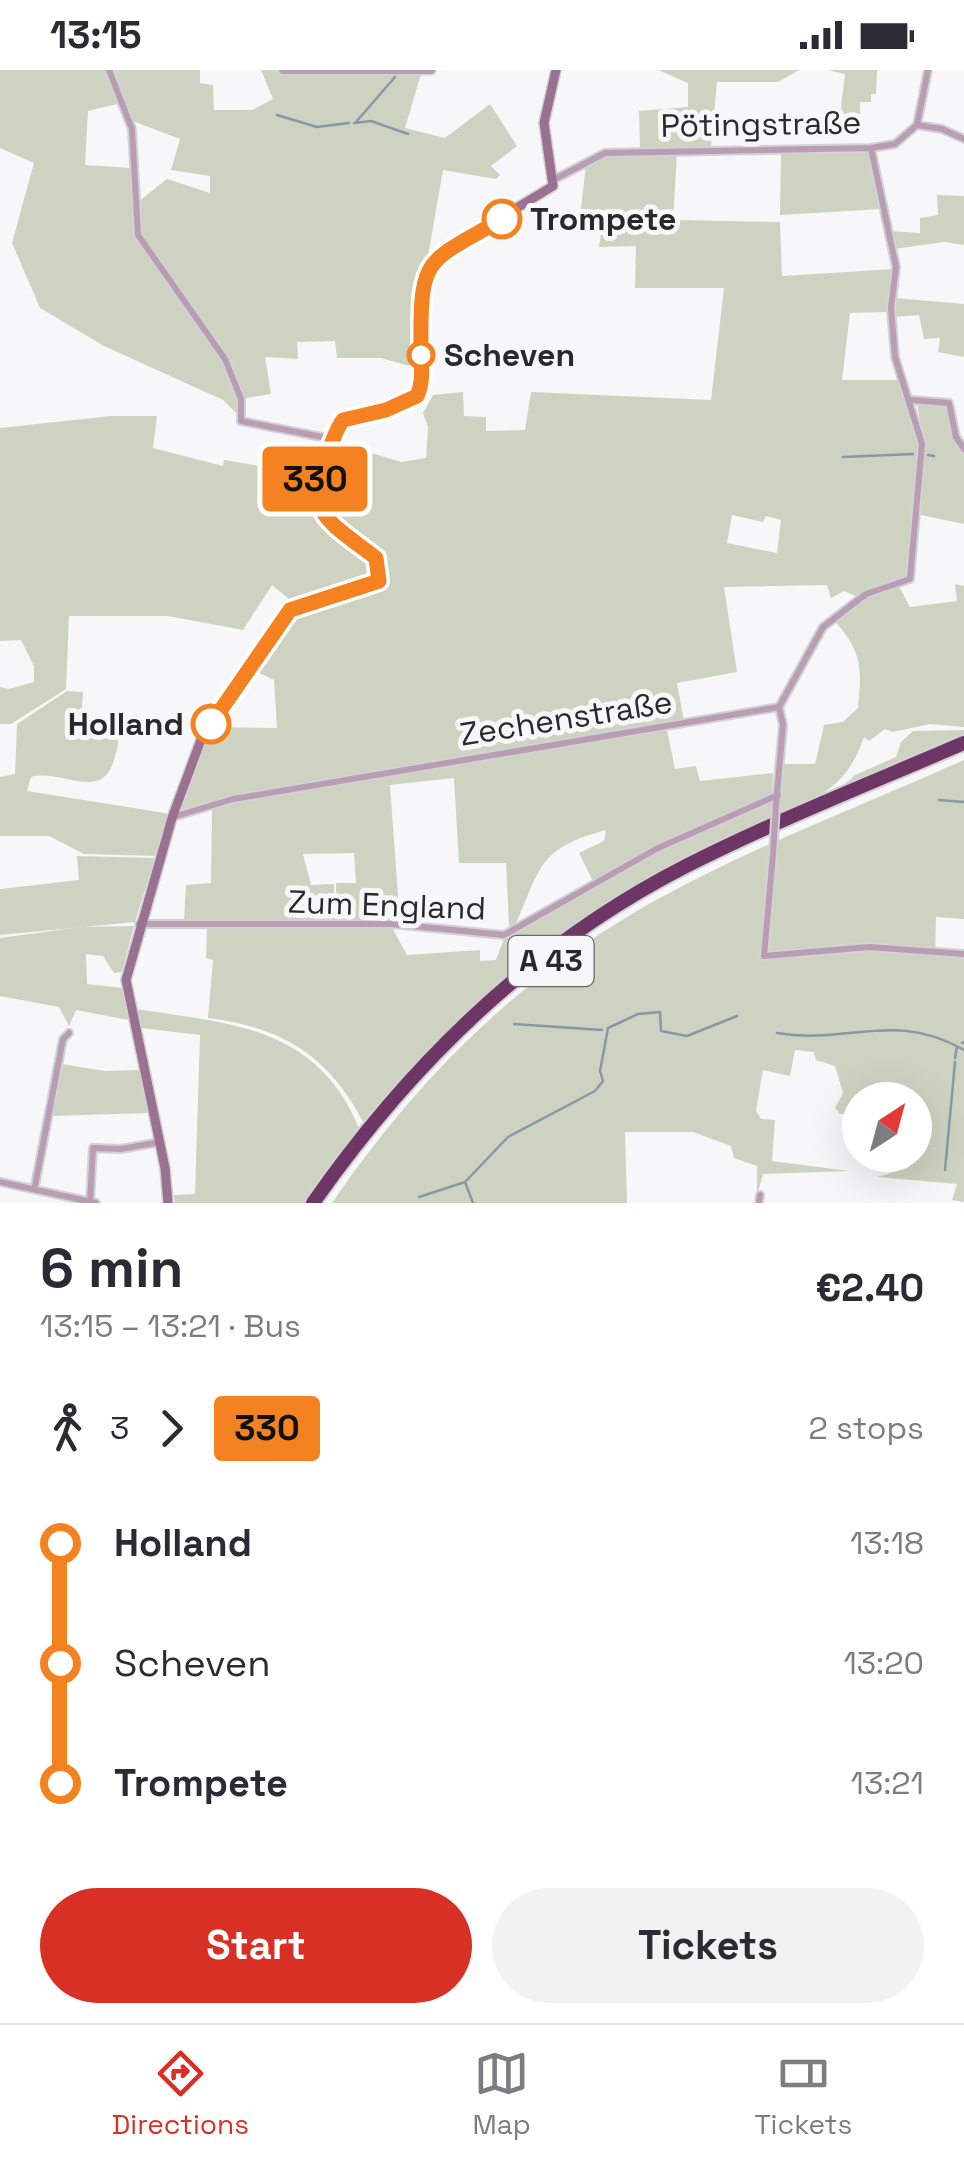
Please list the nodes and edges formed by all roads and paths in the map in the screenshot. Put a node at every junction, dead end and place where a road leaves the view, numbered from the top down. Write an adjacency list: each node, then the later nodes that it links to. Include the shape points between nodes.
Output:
1 (109, 70): 11 (street, via 132,129 138,235 225,360 241,399 241,421)
2 (283, 70): 3 (street)
3 (431, 70)
4 (556, 70): 9 (main road, via 544,123)
5 (928, 70): 6 (street)
6 (917, 126): 7 (street); 8 (street, Pötingstraße, via 903,140)
7 (964, 139)
8 (872, 148): 9 (street, Pötingstraße, via 605,153); 10 (street, via 896,267 895,357)
9 (555, 179): 11 (main road, via 547,192 434,258 422,301 415,398 346,418)
10 (912, 400): 12 (street, via 948,403); 13 (street, via 922,444 910,579 866,594 823,627)
11 (333, 439): 19 (main road, via 315,478 316,501 376,558 381,576 362,590 305,603 280,621 202,737)
12 (964, 449)
13 (778, 708): 17 (street); 19 (street, Zechenstraße, via 233,799)
14 (964, 743): 18 (highway, A 43)
15 (964, 753): 29 (highway, A 43, via 735,852 556,957 426,1072)
16 (846, 781): 18 (highway)
17 (778, 795): 20 (street, Zum England, via 658,848 504,935 392,924); 21 (street, bridge, via 764,956 869,947)
18 (806, 811): 28 (highway, A 43, via 660,880 511,982 403,1086)
19 (172, 818): 20 (main road)
20 (139, 924): 23 (main road, via 126,971)
21 (964, 954)
22 (69, 1033): 25 (street)
23 (160, 1142): 26 (street, via 93,1148); 27 (main road)
24 (0, 1182): 25 (street)
25 (35, 1186): 26 (street)
26 (93, 1202)
27 (168, 1203)
28 (313, 1203)
29 (324, 1203)

